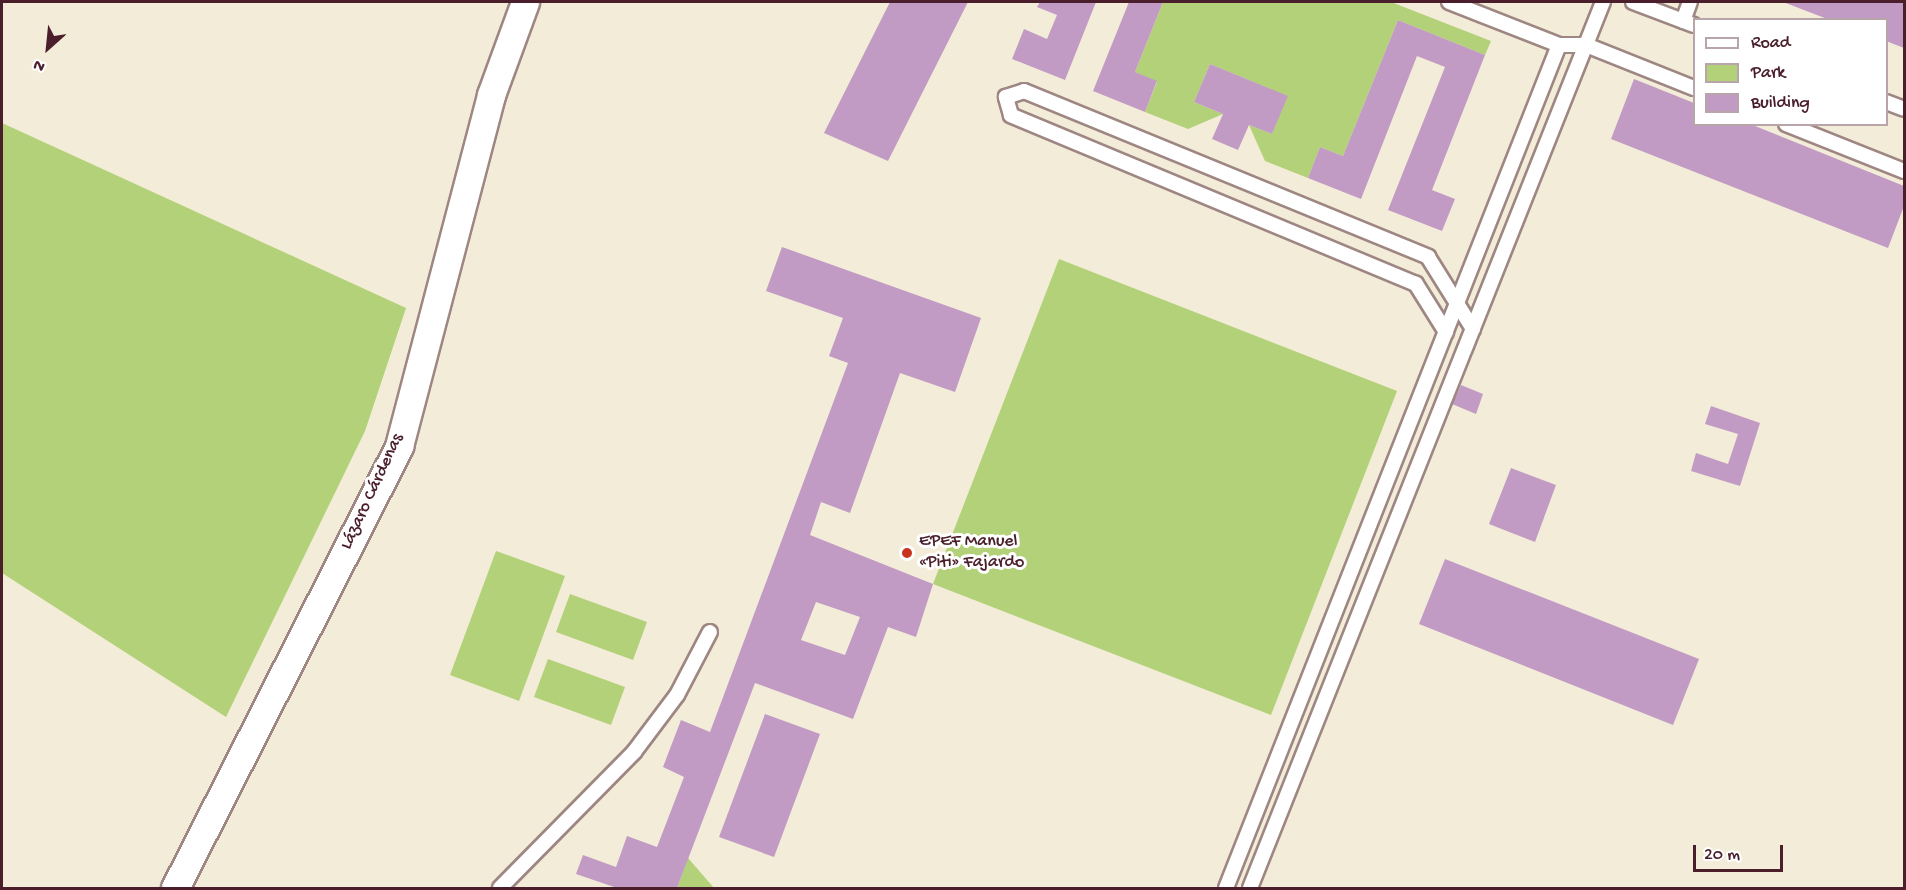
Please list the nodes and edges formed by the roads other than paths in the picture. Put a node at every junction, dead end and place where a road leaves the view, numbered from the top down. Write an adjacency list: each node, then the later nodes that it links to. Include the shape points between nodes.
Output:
1 (525, 2): 18 (street, Lázaro Cárdenas, via 491,95 399,446)
2 (1449, 2): 7 (lane)
3 (1603, 2): 8 (lane)
4 (1634, 2): 6 (lane)
5 (1690, 2): 6 (lane)
6 (1689, 23)
7 (1559, 45): 8 (lane); 14 (lane)
8 (1586, 45): 9 (lane); 15 (lane)
9 (1693, 87)
10 (1888, 102): 11 (lane)
11 (1905, 109)
12 (1791, 126): 13 (lane)
13 (1905, 171)
14 (1457, 304): 15 (lane); 16 (lane); 16 (lane, via 1428,257 1024,91 1006,97 1011,115 1416,284)
15 (1473, 329): 21 (lane)
16 (1446, 332): 20 (lane)
17 (710, 632): 19 (lane, via 677,695 634,752)
18 (175, 888)
19 (500, 888)
20 (1226, 888)
21 (1250, 888)

